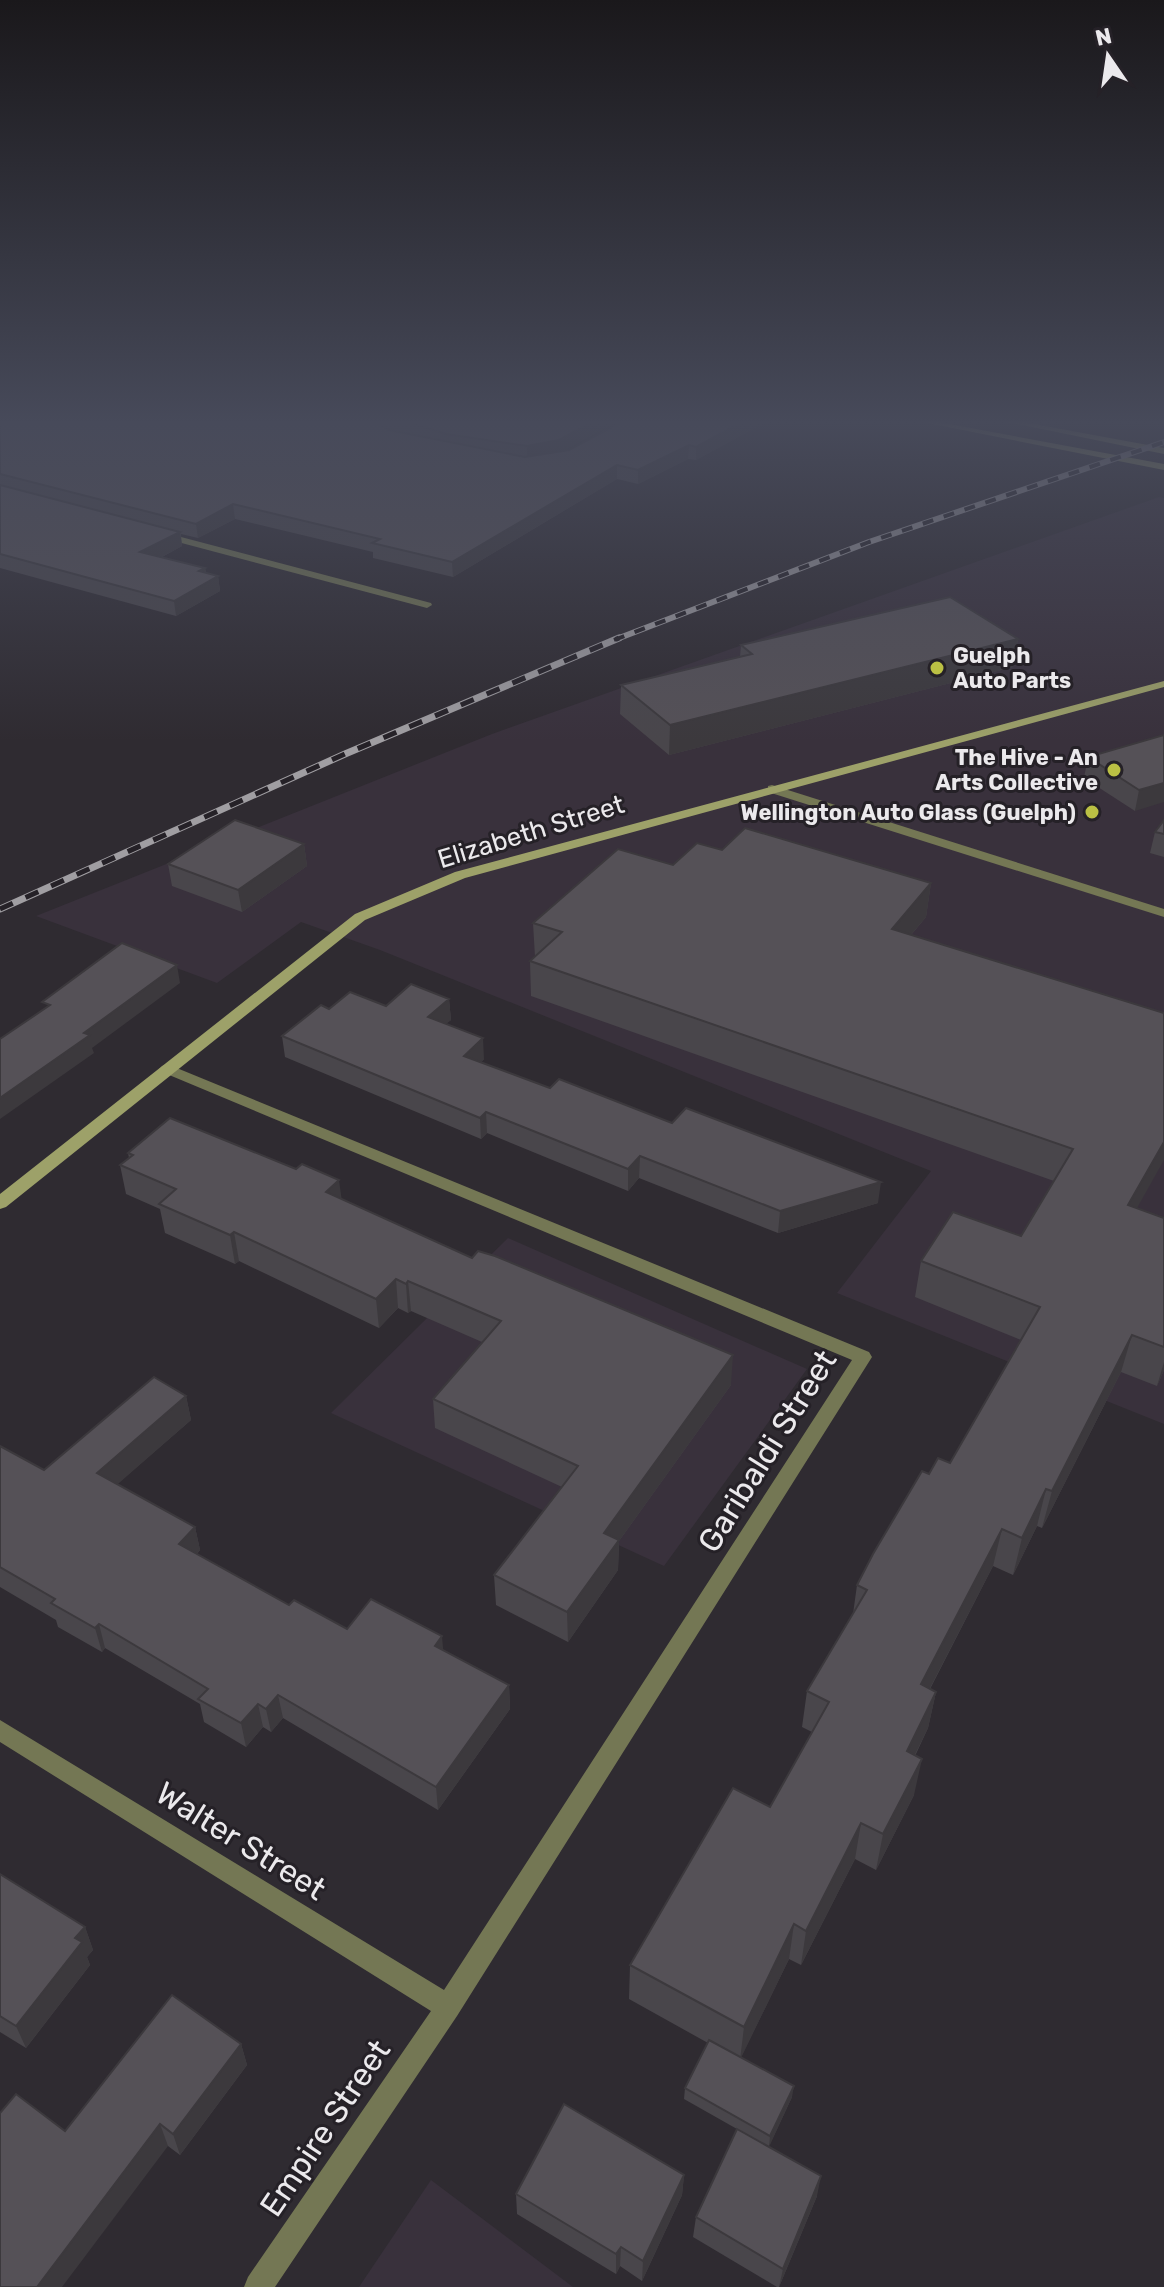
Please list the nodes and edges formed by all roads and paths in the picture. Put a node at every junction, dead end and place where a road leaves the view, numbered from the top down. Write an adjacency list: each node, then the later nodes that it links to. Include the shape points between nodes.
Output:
1 (152, 532): 2 (street)
2 (427, 605)
3 (1164, 684): 4 (main road, Elizabeth Street)
4 (772, 789): 5 (street); 6 (main road, Elizabeth Street, via 460,875 360,917)
5 (1164, 913)
6 (167, 1069): 7 (main road, Elizabeth Street); 9 (street, Garibaldi Street, via 863,1357)
7 (0, 1203)
8 (0, 1730): 9 (street, Walter Street)
9 (448, 2007): 10 (street, Empire Street)
10 (258, 2287)

